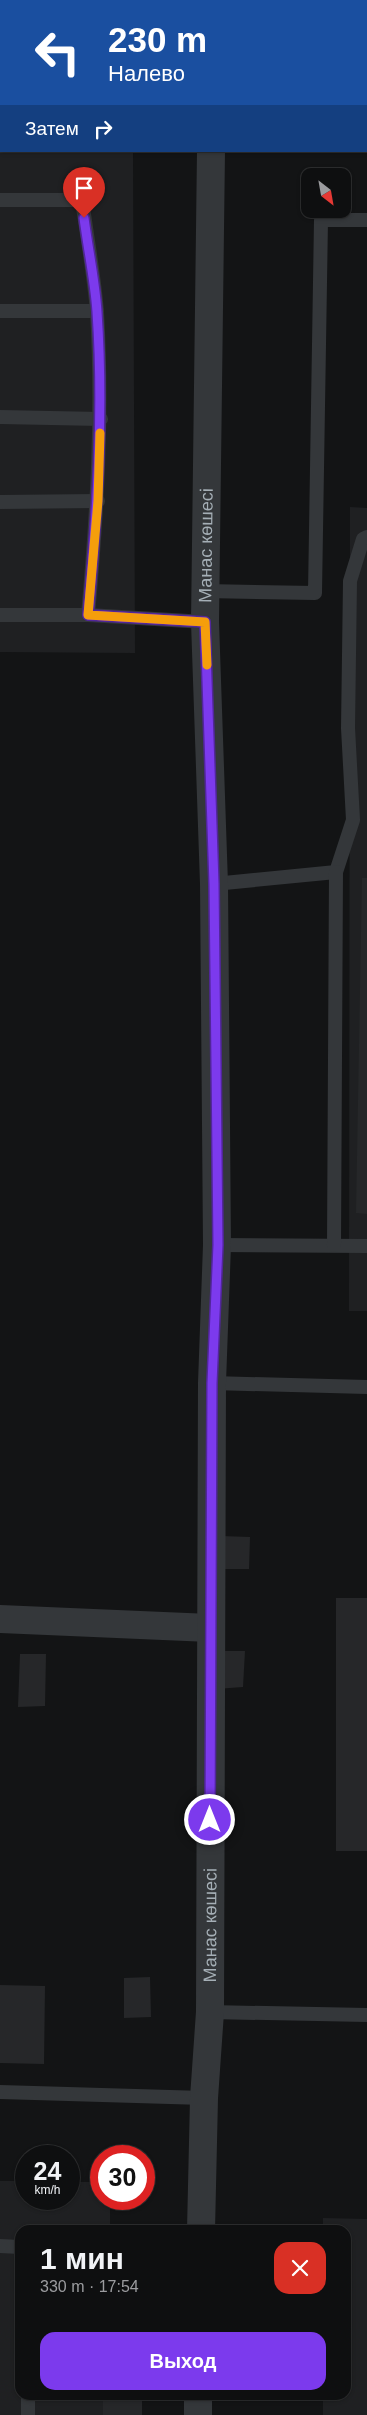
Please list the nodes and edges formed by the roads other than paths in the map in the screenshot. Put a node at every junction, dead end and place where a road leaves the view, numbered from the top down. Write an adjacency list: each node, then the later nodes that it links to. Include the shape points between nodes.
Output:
1 (211, 152): 11 (street, Манас көшесі)
2 (0, 200): 5 (lane, via 82,200)
3 (367, 220): 11 (lane, via 321,220 315,593)
4 (0, 311): 5 (lane)
5 (97, 311): 7 (lane)
6 (0, 417): 7 (lane)
7 (101, 419): 8 (lane)
8 (98, 501): 9 (lane); 13 (lane)
9 (0, 502)
10 (367, 537): 15 (lane, via 363,539 350,581 348,728 353,820)
11 (205, 591): 14 (street, Манас көшесі)
12 (0, 615): 13 (lane)
13 (88, 615): 14 (lane)
14 (205, 622): 16 (street, Манас көшесі)
15 (336, 872): 16 (lane); 18 (lane)
16 (214, 884): 17 (street, Манас көшесі)
17 (218, 1245): 18 (lane); 20 (street, Манас көшесі)
18 (334, 1245): 19 (lane)
19 (367, 1246)
20 (212, 1383): 21 (lane); 23 (street, Манас көшесі)
21 (367, 1387)
22 (0, 1619): 23 (street)
23 (210, 1628): 24 (street, Манас көшесі)
24 (210, 2012): 25 (lane); 27 (street, Манас көшесі)
25 (367, 2015)
26 (0, 2092): 27 (lane)
27 (204, 2098): 28 (street, Манас көшесі)
28 (201, 2225)
29 (0, 2246): 30 (lane)
30 (15, 2247)
31 (28, 2400): 33 (lane)
32 (198, 2400): 34 (street)
33 (28, 2415)
34 (198, 2415)

